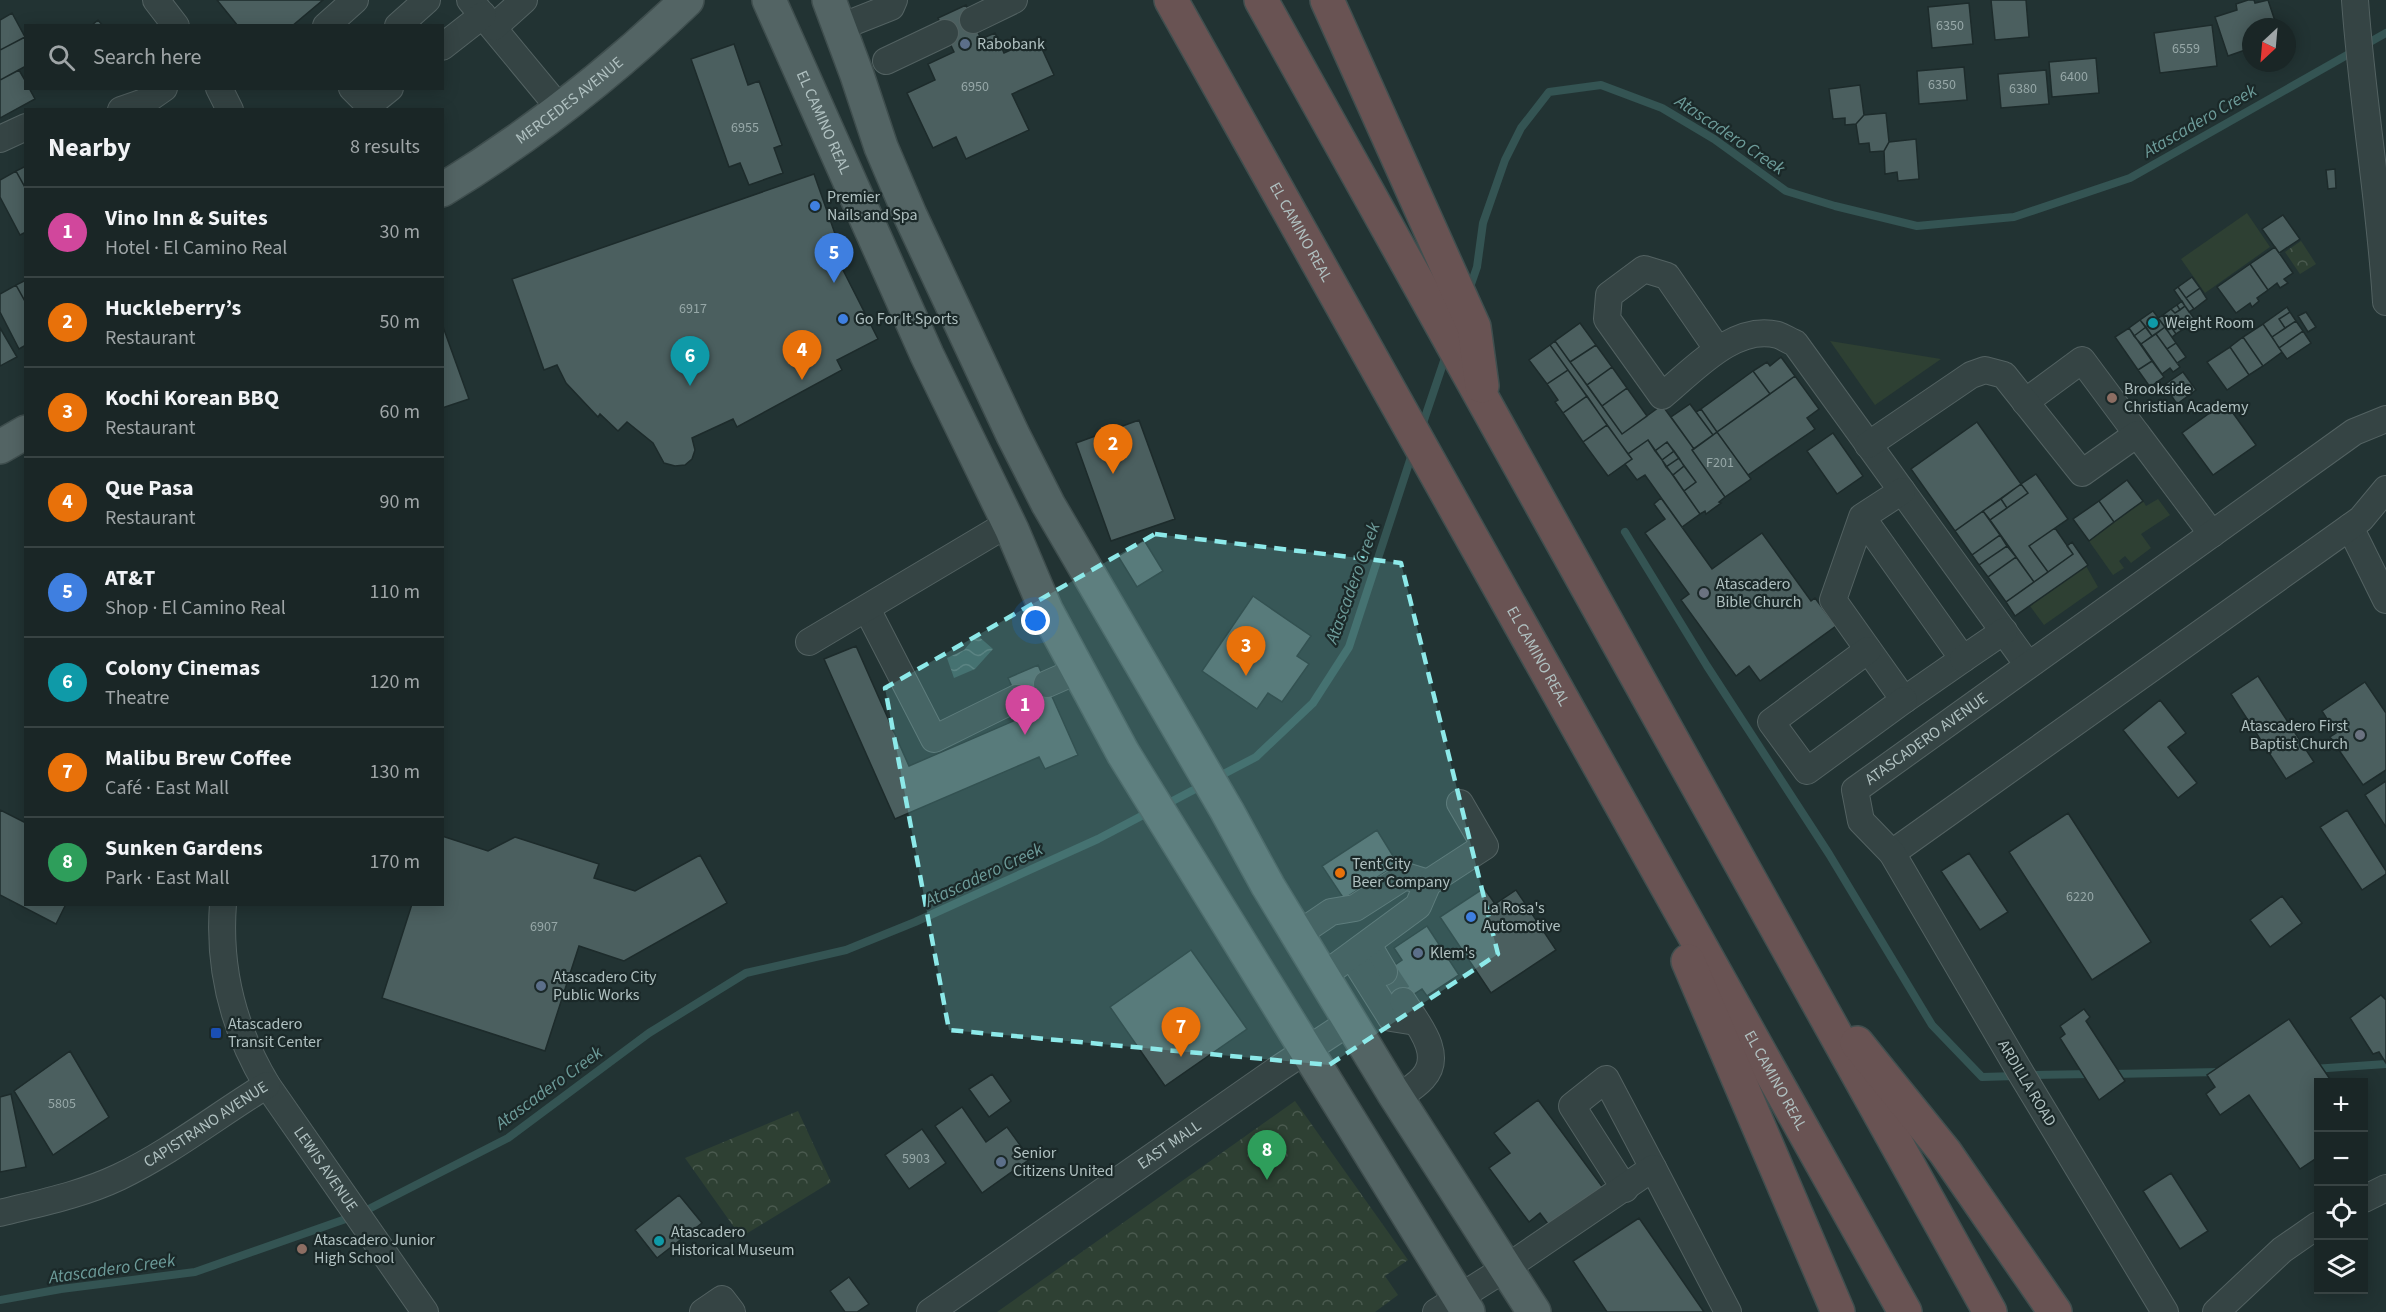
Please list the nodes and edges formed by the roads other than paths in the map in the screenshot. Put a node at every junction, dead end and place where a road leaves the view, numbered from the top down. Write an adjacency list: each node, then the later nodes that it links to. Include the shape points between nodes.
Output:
1 (156, 0): 16 (street)
2 (355, 0): 17 (street)
3 (427, 0): 18 (street)
4 (524, 0): 13 (street)
5 (687, 0): 28 (main road, MERCEDES AVENUE)
6 (769, 0): 44 (main road, EL CAMINO REAL, via 927,355)
7 (894, 0): 14 (street, via 891,7)
8 (1014, 0): 15 (street)
9 (1171, 0): 58 (highway, EL CAMINO REAL)
10 (1261, 0): 35 (highway)
11 (1327, 0): 35 (highway, via 1474,327)
12 (2355, 0): 32 (street)
13 (482, 14): 20 (street); 28 (street)
14 (833, 14): 63 (main road, via 881,147 1012,435)
15 (973, 20)
16 (174, 24)
17 (328, 24)
18 (400, 24)
19 (945, 33): 21 (street)
20 (444, 45)
21 (886, 61)
22 (161, 90): 26 (street)
23 (220, 90): 27 (street)
24 (383, 90): 25 (street)
25 (360, 97)
26 (127, 108)
27 (229, 108)
28 (561, 110): 31 (main road, MERCEDES AVENUE)
29 (24, 128): 30 (street)
30 (0, 139)
31 (444, 189)
32 (2386, 302)
33 (1718, 350): 33 (street, via 1667,276 1644,269 1609,295 1607,319 1662,396); 39 (street, via 1739,338 1763,333 1795,343)
34 (2025, 402): 38 (street, via 2082,473); 38 (street, via 2082,360); 39 (street, via 2004,375 1985,370 1971,375)
35 (1485, 406): 66 (highway)
36 (2386, 419): 46 (street, ATASCADERO AVENUE, via 2354,432)
37 (24, 433): 40 (main road)
38 (2137, 434): 46 (street)
39 (1868, 445): 42 (street)
40 (0, 447)
41 (2386, 489): 45 (street, via 2361,519)
42 (1902, 492): 43 (street); 49 (street)
43 (1862, 517): 51 (street, via 1833,600); 52 (street)
44 (1009, 523): 48 (street); 54 (main road, EL CAMINO REAL, via 1046,610)
45 (2350, 526): 47 (street); 60 (street)
46 (2212, 534): 53 (street, ATASCADERO AVENUE)
47 (2386, 600)
48 (867, 609): 50 (street); 56 (street, via 934,739)
49 (2004, 632): 52 (street); 53 (street)
50 (809, 642)
51 (1868, 650): 57 (street); 57 (street, via 1771,722 1807,771)
52 (1963, 659): 57 (street)
53 (2028, 665): 60 (street, ATASCADERO AVENUE, via 1855,790 1861,820)
54 (1079, 670): 55 (street); 69 (main road, EL CAMINO REAL, via 1148,795)
55 (1047, 684)
56 (1017, 698)
57 (1904, 700)
58 (1620, 802): 86 (highway); 87 (highway, EL CAMINO REAL)
59 (1460, 803): 61 (street, via 1485,846)
60 (1892, 853): 90 (street, ARDILLA ROAD)
61 (1428, 883): 63 (street, via 1405,876 1355,908 1331,912); 64 (street, via 1418,906)
62 (223, 906): 70 (street, CAPISTRANO AVENUE, via 222,954 230,1001 246,1047)
63 (1297, 935): 67 (main road)
64 (1360, 950): 65 (street); 67 (street); 71 (street, via 1391,1018 1409,1012 1431,1047 1430,1066 1424,1077)
65 (1384, 972)
66 (1803, 975): 88 (highway); 89 (highway, via 1945,1152)
67 (1323, 976): 68 (main road)
68 (1352, 1022): 69 (street, EAST MALL); 71 (main road)
69 (1306, 1050): 79 (main road, EL CAMINO REAL); 83 (street, EAST MALL)
70 (267, 1085): 76 (street, CAPISTRANO AVENUE, via 119,1177 81,1193); 80 (street, LEWIS AVENUE)
71 (1397, 1098): 78 (main road)
72 (1653, 1168): 74 (street); 74 (street, via 1606,1079 1572,1106); 85 (street)
73 (2386, 1188): 75 (street)
74 (1625, 1189): 78 (street)
75 (2368, 1197)
76 (0, 1213)
77 (2314, 1228): 91 (street, via 2282,1250)
78 (1506, 1268): 79 (street); 84 (main road)
79 (1454, 1307)
80 (425, 1312)
81 (703, 1312): 82 (street, via 722,1299)
82 (732, 1312)
83 (930, 1312)
84 (1534, 1312)
85 (1728, 1312)
86 (1838, 1312)
87 (1905, 1312)
88 (1990, 1312)
89 (2055, 1312)
90 (2165, 1312)
91 (2216, 1312)

